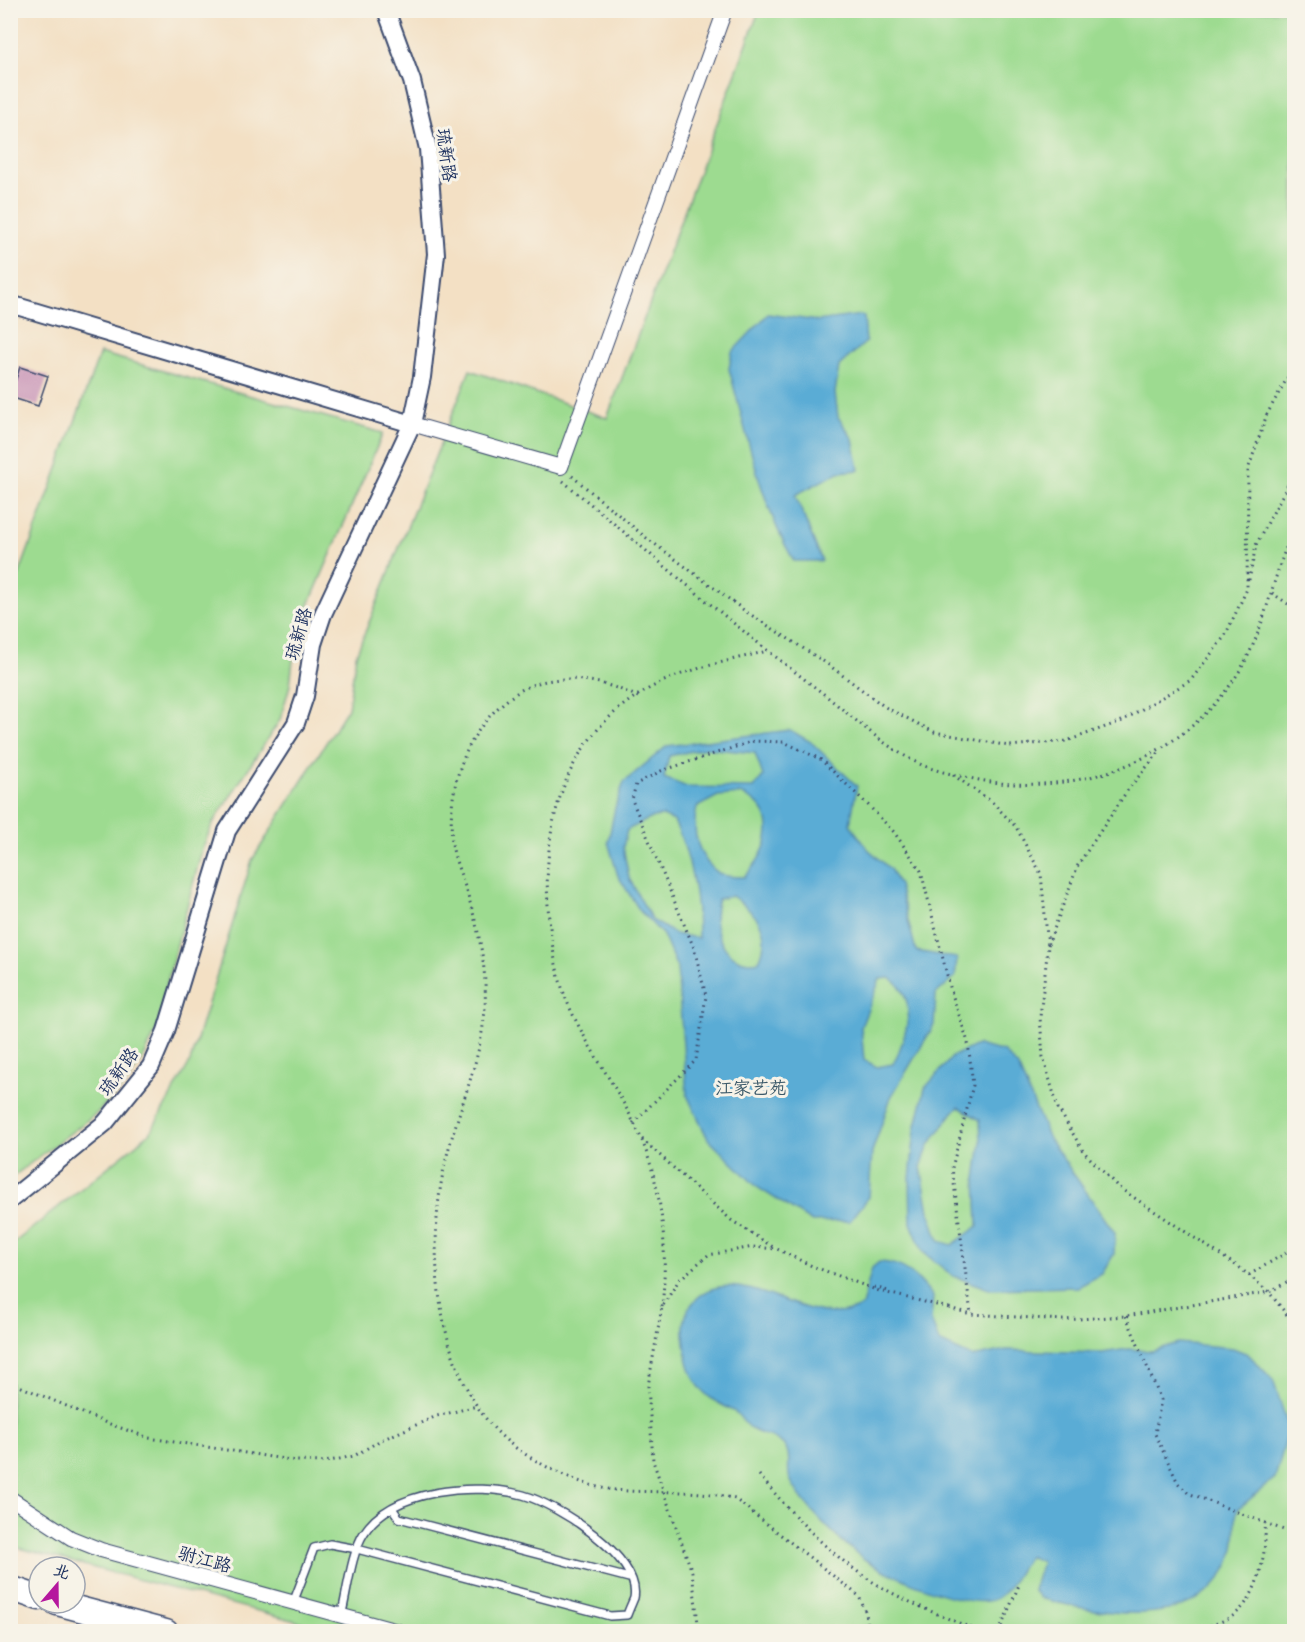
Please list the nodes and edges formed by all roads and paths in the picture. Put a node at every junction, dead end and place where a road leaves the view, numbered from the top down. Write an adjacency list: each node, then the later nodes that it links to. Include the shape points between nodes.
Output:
1 (386, 10): 5 (street, 琉新路, via 412,81 428,149 436,254 422,377)
2 (725, 10): 6 (street)
3 (10, 304): 5 (street)
4 (1294, 366): 9 (path, via 1267,414 1248,470)
5 (412, 424): 6 (street); 19 (street, 琉新路, via 323,614 296,723 227,831 166,1031 151,1066 105,1123)
6 (561, 467): 9 (path, via 644,536 745,611 885,707 934,732 1009,746 1067,741 1122,721 1191,680 1225,636); 12 (path, via 556,476)
7 (1294, 473): 9 (path, via 1256,545)
8 (1294, 529): 10 (path)
9 (1247, 589)
10 (1272, 593): 11 (path); 14 (path, via 1257,636 1236,677 1187,730)
11 (1294, 608)
12 (767, 651): 13 (path, via 654,686); 15 (path, via 896,750 923,765)
13 (638, 697): 17 (path, via 613,713 580,752 562,788 550,832 545,881 552,946 568,1005); 30 (path, via 613,684 581,679 553,680 521,690 494,709 473,736 460,763 453,799 452,844 484,960 485,1008 477,1061 443,1173 436,1237 438,1291 451,1350)
14 (1162, 748): 15 (path, via 1119,770 1054,784 1015,785); 16 (path, via 1129,788 1078,865)
15 (952, 774): 16 (path, via 991,801 1016,827 1041,874)
16 (1048, 946): 22 (path, via 1040,1017 1043,1057 1058,1108 1083,1151 1118,1187)
17 (633, 1123): 18 (path); 26 (path, via 696,1060 706,996 694,948 632,800 636,784 661,771 754,741 784,742 820,759 894,832 921,871 968,1042 973,1085 952,1168)
18 (641, 1138): 21 (path, via 731,1220); 25 (path, via 662,1210 666,1268)
19 (10, 1200)
20 (1294, 1248): 22 (path)
21 (777, 1249): 25 (path, via 753,1247 708,1255 679,1280); 26 (path, via 879,1291)
22 (1249, 1275): 24 (path)
23 (1294, 1278): 24 (path)
24 (1269, 1292): 27 (path); 28 (path)
25 (662, 1307): 32 (path, via 648,1386 653,1461)
26 (971, 1314): 27 (path, via 1063,1320)
27 (1126, 1316): 35 (path, via 1161,1400 1155,1434 1178,1484 1188,1493)
28 (1294, 1323)
29 (10, 1382): 30 (path, via 149,1438 297,1461 325,1462 354,1456 437,1416)
30 (477, 1406): 32 (path, via 507,1441 557,1473 605,1489)
31 (759, 1475): 49 (path, via 803,1526 855,1570 911,1602)
32 (663, 1491): 47 (path, via 692,1572); 48 (path, via 712,1492 735,1499 859,1596)
33 (10, 1498): 42 (street, 驸江路, via 71,1538 101,1550)
34 (392, 1508): 37 (lane, via 373,1521); 38 (lane, via 399,1518); 38 (lane, via 449,1491 478,1489 524,1495 591,1530 617,1557)
35 (1265, 1523): 36 (path); 51 (path, via 1267,1547 1260,1575 1248,1599 1230,1619)
36 (1294, 1533)
37 (357, 1549): 38 (lane, via 610,1616 627,1615 634,1596); 42 (lane, via 330,1544 315,1548); 44 (lane)
38 (629, 1578)
39 (1019, 1585): 50 (path)
40 (10, 1589): 41 (highway)
41 (27, 1594)
42 (293, 1603): 44 (street, 驸江路)
43 (87, 1611): 45 (highway)
44 (341, 1617): 46 (street, 驸江路)
45 (166, 1632)
46 (401, 1632)
47 (699, 1632)
48 (869, 1632)
49 (982, 1632)
50 (999, 1632)
51 (1186, 1632)

